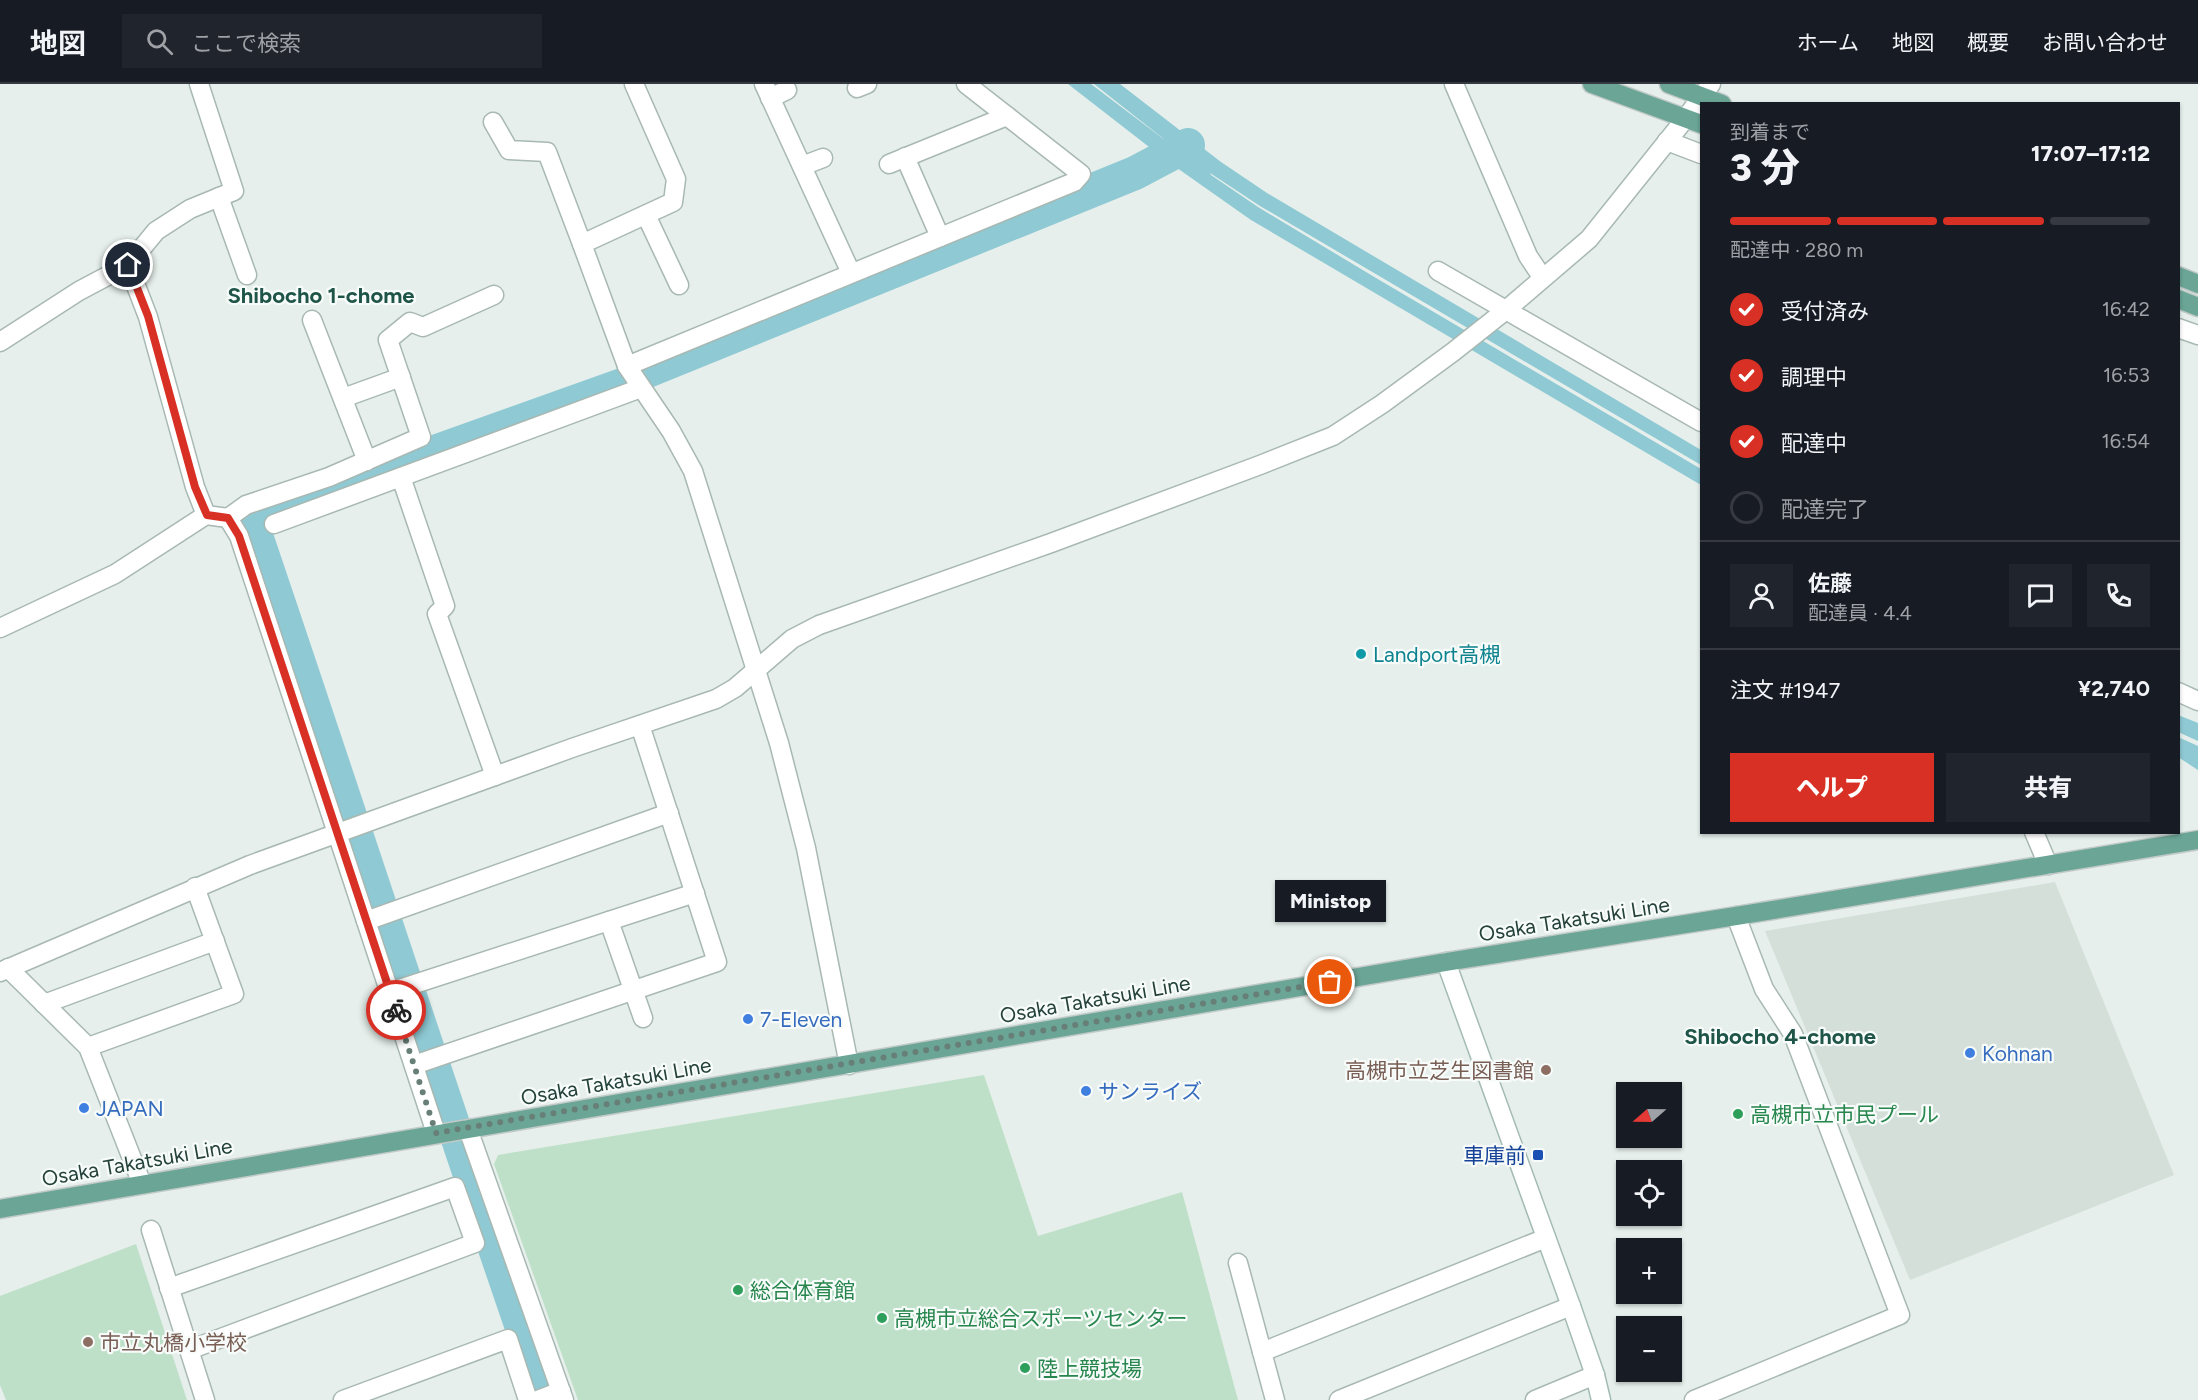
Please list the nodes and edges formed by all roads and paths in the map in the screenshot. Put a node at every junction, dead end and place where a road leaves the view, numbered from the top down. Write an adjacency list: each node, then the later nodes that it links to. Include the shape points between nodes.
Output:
1 (199, 84): 18 (street, via 234,190)
2 (634, 84): 19 (street, via 676,179 673,202)
3 (966, 84): 11 (street)
4 (1454, 84): 26 (street, via 1528,256)
5 (1592, 84): 13 (main road)
6 (1669, 84): 8 (main road)
7 (774, 90): 17 (street)
8 (1706, 90): 9 (main road)
9 (1720, 102)
10 (1700, 105): 13 (street)
11 (1007, 116): 20 (street, via 897,161); 20 (street, via 1081,174 1074,182)
12 (493, 122): 21 (street, via 508,150 547,152)
13 (1693, 122): 14 (street)
14 (1667, 141): 15 (street); 26 (street, via 1589,239)
15 (1700, 154)
16 (824, 158): 17 (street)
17 (802, 166): 24 (street)
18 (219, 197): 22 (street, via 190,209 156,231); 25 (street)
19 (646, 215): 21 (street); 29 (street)
20 (940, 237): 24 (street)
21 (582, 244): 38 (street)
22 (128, 265): 37 (street); 45 (street, via 148,316 195,487)
23 (1438, 271): 33 (street)
24 (851, 273): 38 (street)
25 (247, 275)
26 (1542, 277): 33 (street)
27 (2180, 277): 28 (main road)
28 (2198, 284)
29 (679, 285)
30 (494, 295): 39 (street, via 423,327 410,322 388,340)
31 (2180, 300): 32 (main road)
32 (2198, 307)
33 (1506, 310): 42 (street); 49 (street, via 1333,436 819,626 792,639)
34 (312, 320): 41 (street)
35 (2180, 329): 36 (street)
36 (2198, 335)
37 (0, 342)
38 (627, 366): 40 (street)
39 (401, 377): 41 (street); 43 (street, via 421,437)
40 (641, 388): 44 (street); 49 (street, via 693,471)
41 (343, 398): 43 (street)
42 (1700, 421)
43 (367, 461): 46 (street, via 246,505)
44 (401, 477): 47 (street); 53 (street, via 444,606 437,614)
45 (207, 515): 46 (street); 48 (street, via 115,574)
46 (228, 518): 55 (street, via 239,536)
47 (274, 524)
48 (1, 626)
49 (756, 672): 52 (street, via 716,699); 73 (street, via 806,848)
50 (2180, 693): 51 (street)
51 (2198, 701)
52 (640, 725): 53 (street); 54 (street)
53 (495, 776): 55 (street)
54 (669, 813): 60 (street); 62 (street)
55 (337, 833): 59 (street); 62 (street)
56 (2035, 834): 58 (street)
57 (2198, 840): 58 (main road, Osaka Takatsuki Line)
58 (2048, 865): 61 (main road, Osaka Takatsuki Line)
59 (195, 887): 64 (street); 66 (street)
60 (695, 893): 63 (street); 67 (street, via 717,962)
61 (1736, 916): 65 (main road, Osaka Takatsuki Line); 96 (street, via 1764,989 1793,1034 1900,1315)
62 (366, 921): 68 (street)
63 (609, 921): 67 (street); 68 (street)
64 (215, 941): 69 (street); 71 (street, via 234,994)
65 (1446, 962): 73 (main road, Osaka Takatsuki Line); 81 (street)
66 (4, 970): 69 (street)
67 (632, 991): 70 (street); 72 (street)
68 (390, 992): 72 (street)
69 (44, 1004): 71 (street)
70 (642, 1018)
71 (88, 1047): 76 (street)
72 (414, 1065): 75 (street)
73 (849, 1065): 74 (main road, Osaka Takatsuki Line)
74 (468, 1129): 75 (main road, Osaka Takatsuki Line); 77 (street)
75 (436, 1133): 76 (main road, Osaka Takatsuki Line)
76 (142, 1185): 79 (main road, Osaka Takatsuki Line)
77 (491, 1194): 78 (street); 88 (street)
78 (462, 1205): 83 (street, via 455,1187); 85 (street, via 475,1243)
79 (0, 1209)
80 (151, 1230): 83 (street)
81 (1546, 1238): 84 (street); 86 (street)
82 (1238, 1263): 86 (street)
83 (169, 1288): 85 (street)
84 (1571, 1306): 87 (street); 93 (street)
85 (189, 1350): 89 (street)
86 (1262, 1352): 92 (street)
87 (1595, 1375): 94 (street); 95 (street)
88 (554, 1396)
89 (205, 1400)
90 (343, 1400): 91 (street, via 508,1339)
91 (528, 1400)
92 (1275, 1400)
93 (1340, 1400)
94 (1534, 1400)
95 (1601, 1400)
96 (1694, 1400)

